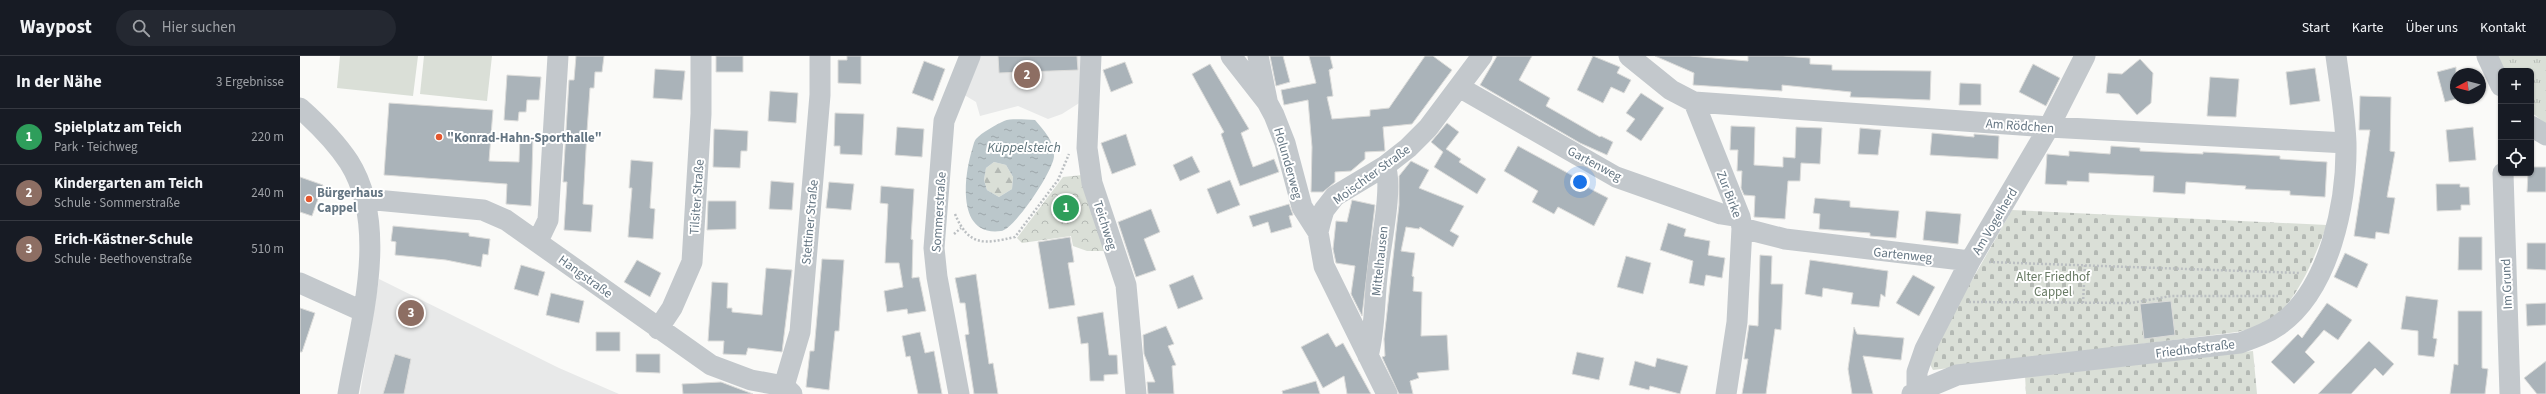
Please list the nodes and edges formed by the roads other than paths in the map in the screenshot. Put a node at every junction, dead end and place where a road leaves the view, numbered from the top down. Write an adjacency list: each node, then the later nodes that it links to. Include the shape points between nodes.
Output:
1 (558, 56): 27 (street, via 548,220)
2 (702, 56): 31 (street, Tilsiter Straße, via 692,262 672,308)
3 (820, 56): 33 (street, Stettiner Straße, via 820,95 800,332)
4 (970, 56): 36 (street, Sommerstraße, via 944,121 934,248)
5 (1091, 56): 37 (street, Teichweg, via 1087,148 1092,183 1126,285)
6 (1231, 56): 15 (street, Holunderweg)
7 (1258, 56): 15 (street)
8 (1482, 56): 14 (street, Moischter Straße)
9 (1629, 56): 16 (street, via 1671,90)
10 (2085, 56): 18 (street, Am Vogelherd)
11 (2336, 56): 21 (street, Friedhofstraße)
12 (2487, 56): 13 (street)
13 (2498, 80)
14 (1459, 87): 22 (street, Moischter Straße, via 1428,128); 25 (street, Gartenweg, via 1616,177)
15 (1267, 102): 26 (street, Holunderweg, via 1286,143 1302,207)
16 (1694, 102): 18 (street, Am Rödchen); 25 (street, Zur Birke)
17 (300, 108): 24 (street, via 320,126 350,163)
18 (2049, 127): 21 (street, Am Rödchen); 28 (street, Am Vogelherd)
19 (2534, 128): 20 (street)
20 (2546, 135)
21 (2346, 143): 34 (street, Friedhofstraße, via 2344,190 2334,236 2320,273 2301,302 2280,324 2264,335 2240,343 1957,375)
22 (1385, 166): 26 (street, Moischter Straße, via 1335,196 1324,210); 32 (street, Mittelhausen, via 1388,172 1386,196 1376,278 1374,324)
23 (2503, 176): 40 (street, Im Grund)
24 (365, 199): 27 (street, Hangstraße, via 483,210 506,220); 30 (street, via 370,231 370,263)
25 (1741, 222): 28 (street, Gartenweg, via 1785,239); 39 (street, Zur Birke, via 1737,322)
26 (1318, 232): 32 (street, Moischter Straße, via 1324,266)
27 (538, 241): 31 (street, Hangstraße)
28 (1970, 261): 34 (street, Am Vogelherd, via 1925,349 1917,372)
29 (300, 283): 30 (street)
30 (362, 311): 35 (street)
31 (658, 329): 33 (street, Hangstraße, via 711,365)
32 (1368, 356): 38 (street, Moischter Straße)
33 (788, 390)
34 (1914, 392)
35 (348, 394)
36 (959, 394)
37 (1136, 394)
38 (1387, 394)
39 (1726, 394)
40 (2510, 394)

